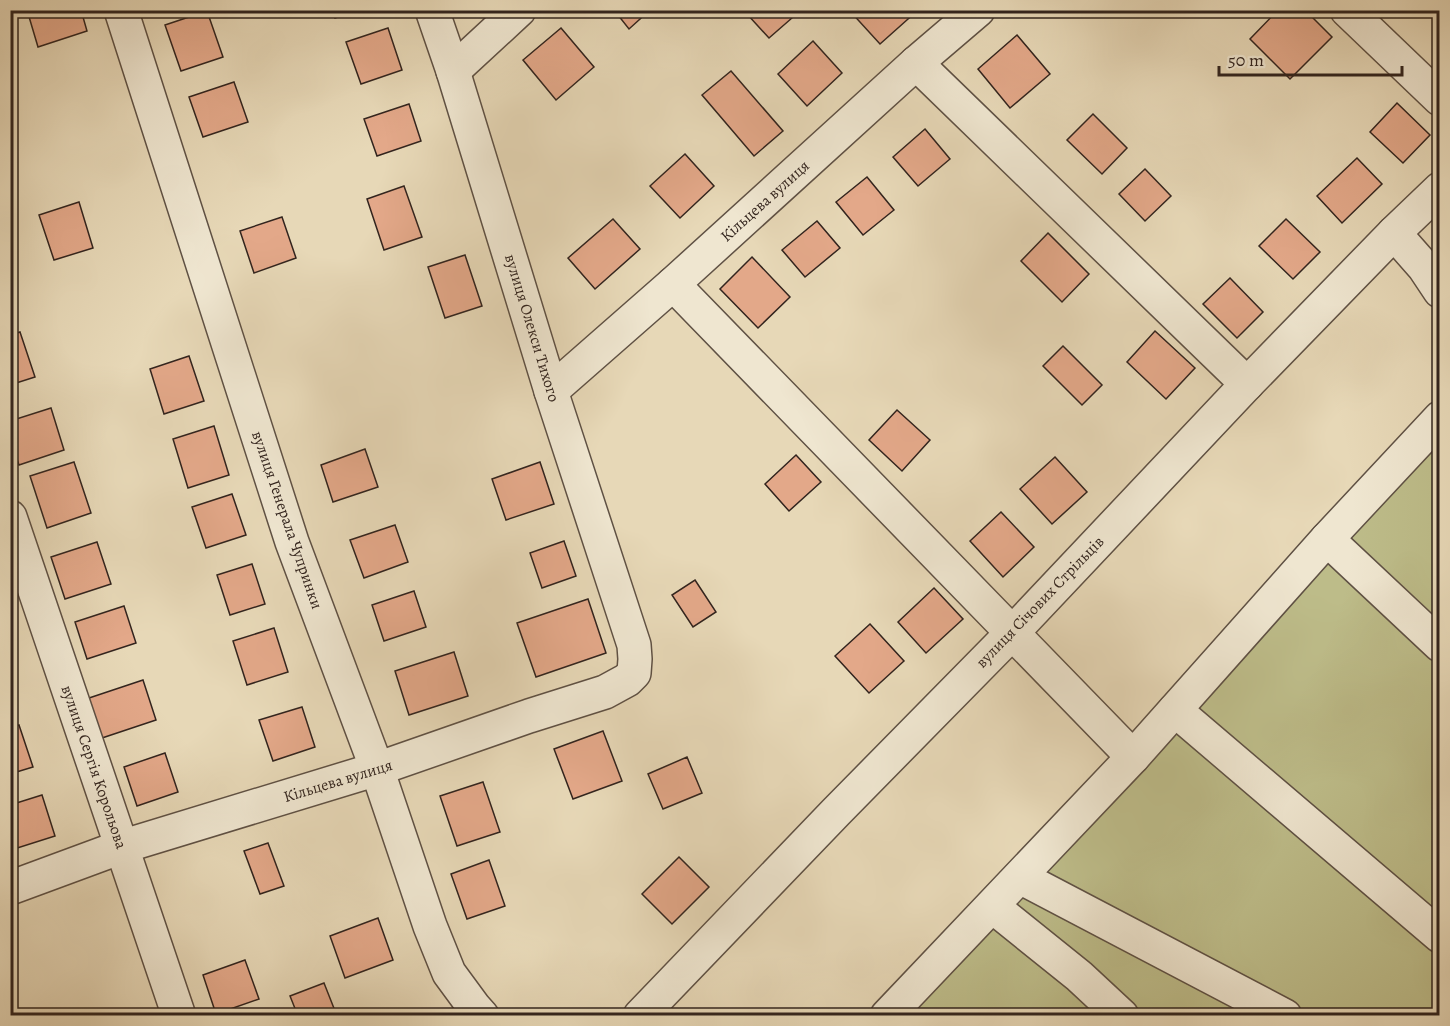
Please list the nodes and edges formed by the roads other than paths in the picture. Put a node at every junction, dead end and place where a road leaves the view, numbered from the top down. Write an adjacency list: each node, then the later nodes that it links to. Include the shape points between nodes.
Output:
1 (121, 10): 23 (street, вулиця Генерала Чупринки, via 292,542)
2 (432, 10): 7 (street, вулиця Олекси Тихого)
3 (519, 10): 7 (street)
4 (978, 10): 6 (street, Кільцева вулиця)
5 (1347, 10): 8 (street)
6 (916, 63): 11 (street, Кільцева вулиця); 13 (street)
7 (453, 71): 14 (street, вулиця Олекси Тихого)
8 (1440, 99)
9 (1440, 189): 10 (street, вулиця Січових Стрільців)
10 (1394, 233): 12 (street, via 1425,267); 13 (street, вулиця Січових Стрільців)
11 (673, 284): 14 (street, Кільцева вулиця); 18 (street)
12 (1440, 291)
13 (1247, 384): 18 (street, вулиця Січових Стрільців)
14 (551, 391): 19 (street, вулиця Олекси Тихого)
15 (1440, 418): 17 (street)
16 (10, 518): 24 (street, вулиця Сергія Корольова)
17 (1327, 539): 20 (street); 21 (street)
18 (1013, 632): 22 (street); 31 (street, вулиця Січових Стрільців)
19 (634, 645): 23 (street, Кільцева вулиця, via 634,673 605,692)
20 (1440, 645)
21 (1175, 710): 22 (street); 28 (street)
22 (1133, 757): 25 (street)
23 (377, 769): 24 (street, Кільцева вулиця); 30 (street, вулиця Генерала Чупринки, via 430,926 450,973)
24 (121, 847): 26 (street, Кільцева вулиця); 29 (street, вулиця Сергія Корольова)
25 (1020, 876): 27 (street); 34 (street)
26 (10, 888)
27 (992, 906): 32 (street); 33 (street)
28 (1440, 936)
29 (179, 1016)
30 (482, 1016)
31 (640, 1016)
32 (887, 1016)
33 (1122, 1016)
34 (1285, 1016)

